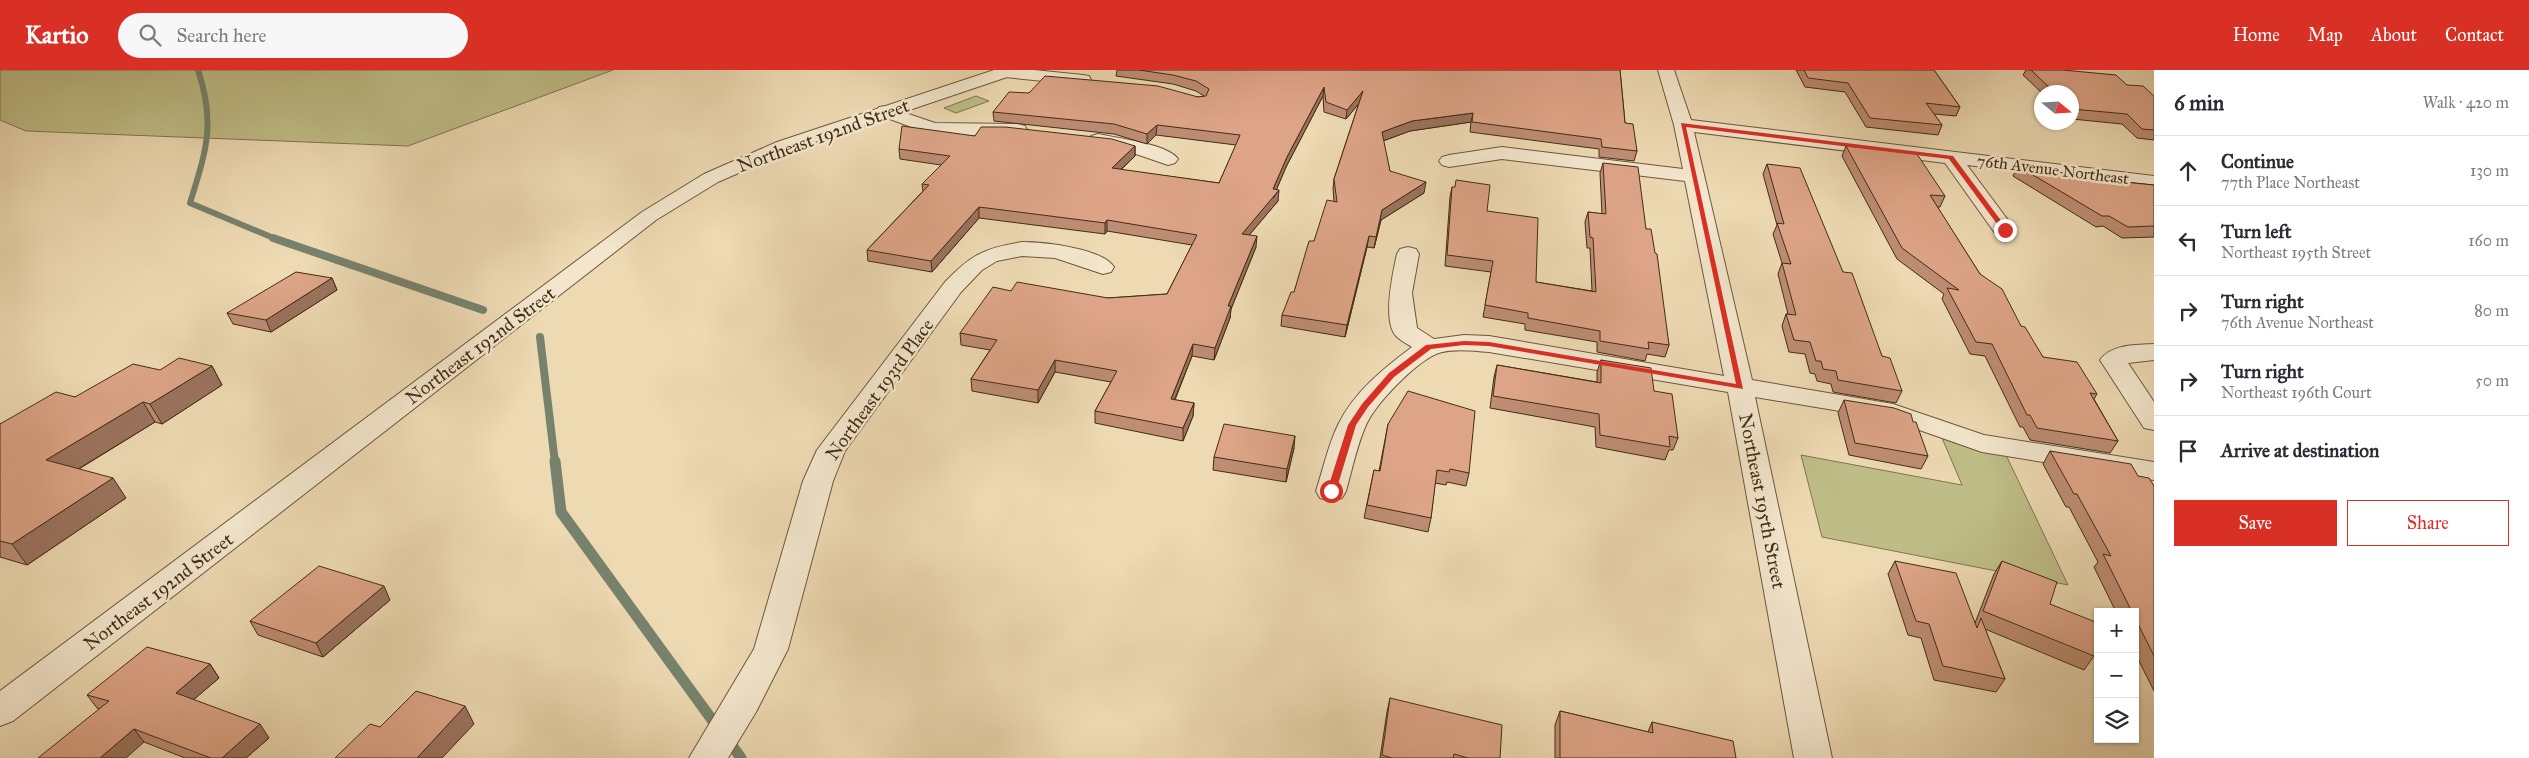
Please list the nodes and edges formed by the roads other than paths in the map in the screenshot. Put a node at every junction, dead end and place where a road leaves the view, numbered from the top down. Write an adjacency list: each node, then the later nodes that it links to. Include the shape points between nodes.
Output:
1 (1666, 70): 5 (street, Northeast 195th Street)
2 (1007, 71): 3 (street); 4 (street, Northeast 192nd Street)
3 (1100, 82)
4 (885, 111): 6 (street, via 934,129); 22 (street, Northeast 192nd Street, via 784,146 711,178 649,216)
5 (1683, 125): 8 (street, 76th Avenue Northeast); 11 (street, Northeast 195th Street)
6 (1035, 132)
7 (1084, 138): 9 (street, via 1114,142)
8 (1951, 157): 12 (street, 76th Avenue Northeast); 13 (street)
9 (1168, 160)
10 (1449, 161): 11 (street, via 1502,154)
11 (1694, 176): 18 (street, Northeast 195th Street)
12 (2154, 182)
13 (2005, 230)
14 (1408, 254): 16 (street, via 1400,292 1405,331)
15 (1103, 267): 23 (street, Northeast 193rd Place, via 1076,255 1022,249 994,254 973,266 953,287 831,450 818,481 771,649)
16 (1429, 347): 18 (street, via 1489,344); 21 (street, via 1391,375 1364,406 1352,425)
17 (2154, 352): 19 (street, via 2128,353 2114,360)
18 (1740, 387): 20 (street, via 1893,412 1982,443); 24 (street, Northeast 195th Street)
19 (2154, 422)
20 (2154, 471)
21 (1331, 491)
22 (0, 711)
23 (708, 758)
24 (1813, 758)

